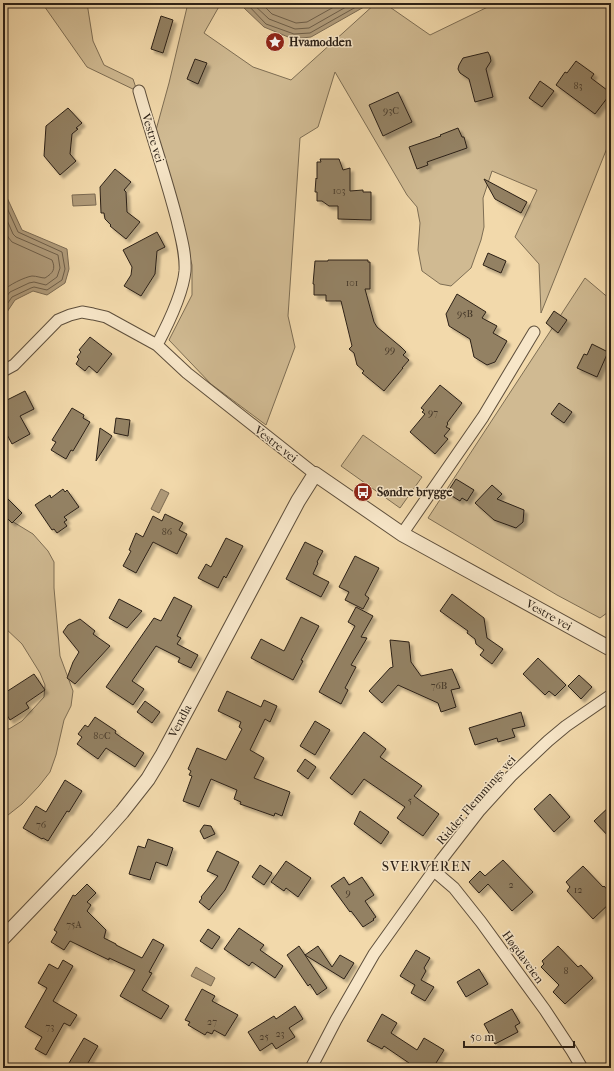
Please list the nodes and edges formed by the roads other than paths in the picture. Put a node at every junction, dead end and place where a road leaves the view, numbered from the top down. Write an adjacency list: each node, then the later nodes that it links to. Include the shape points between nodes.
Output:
1 (139, 91): 3 (street, Vestre vei, via 172,199 185,258 184,280)
2 (534, 332): 6 (street, via 483,417)
3 (157, 345): 4 (street, Vestre vei, via 106,317 82,312 58,320 14,365); 5 (street, Vestre vei, via 187,373)
4 (3, 371)
5 (315, 474): 6 (street, Vestre vei); 10 (street, Vendla, via 148,779 98,839)
6 (402, 534): 7 (street, Vestre vei)
7 (611, 649)
8 (611, 695): 9 (street, Ridder Flemmings vei, via 566,726 530,757 480,810)
9 (433, 870): 11 (street, Ridder Flemmings vei, via 374,954); 12 (street, Høgdaveien, via 454,888 489,932 545,1010)
10 (3, 938)
11 (311, 1068)
12 (582, 1068)

